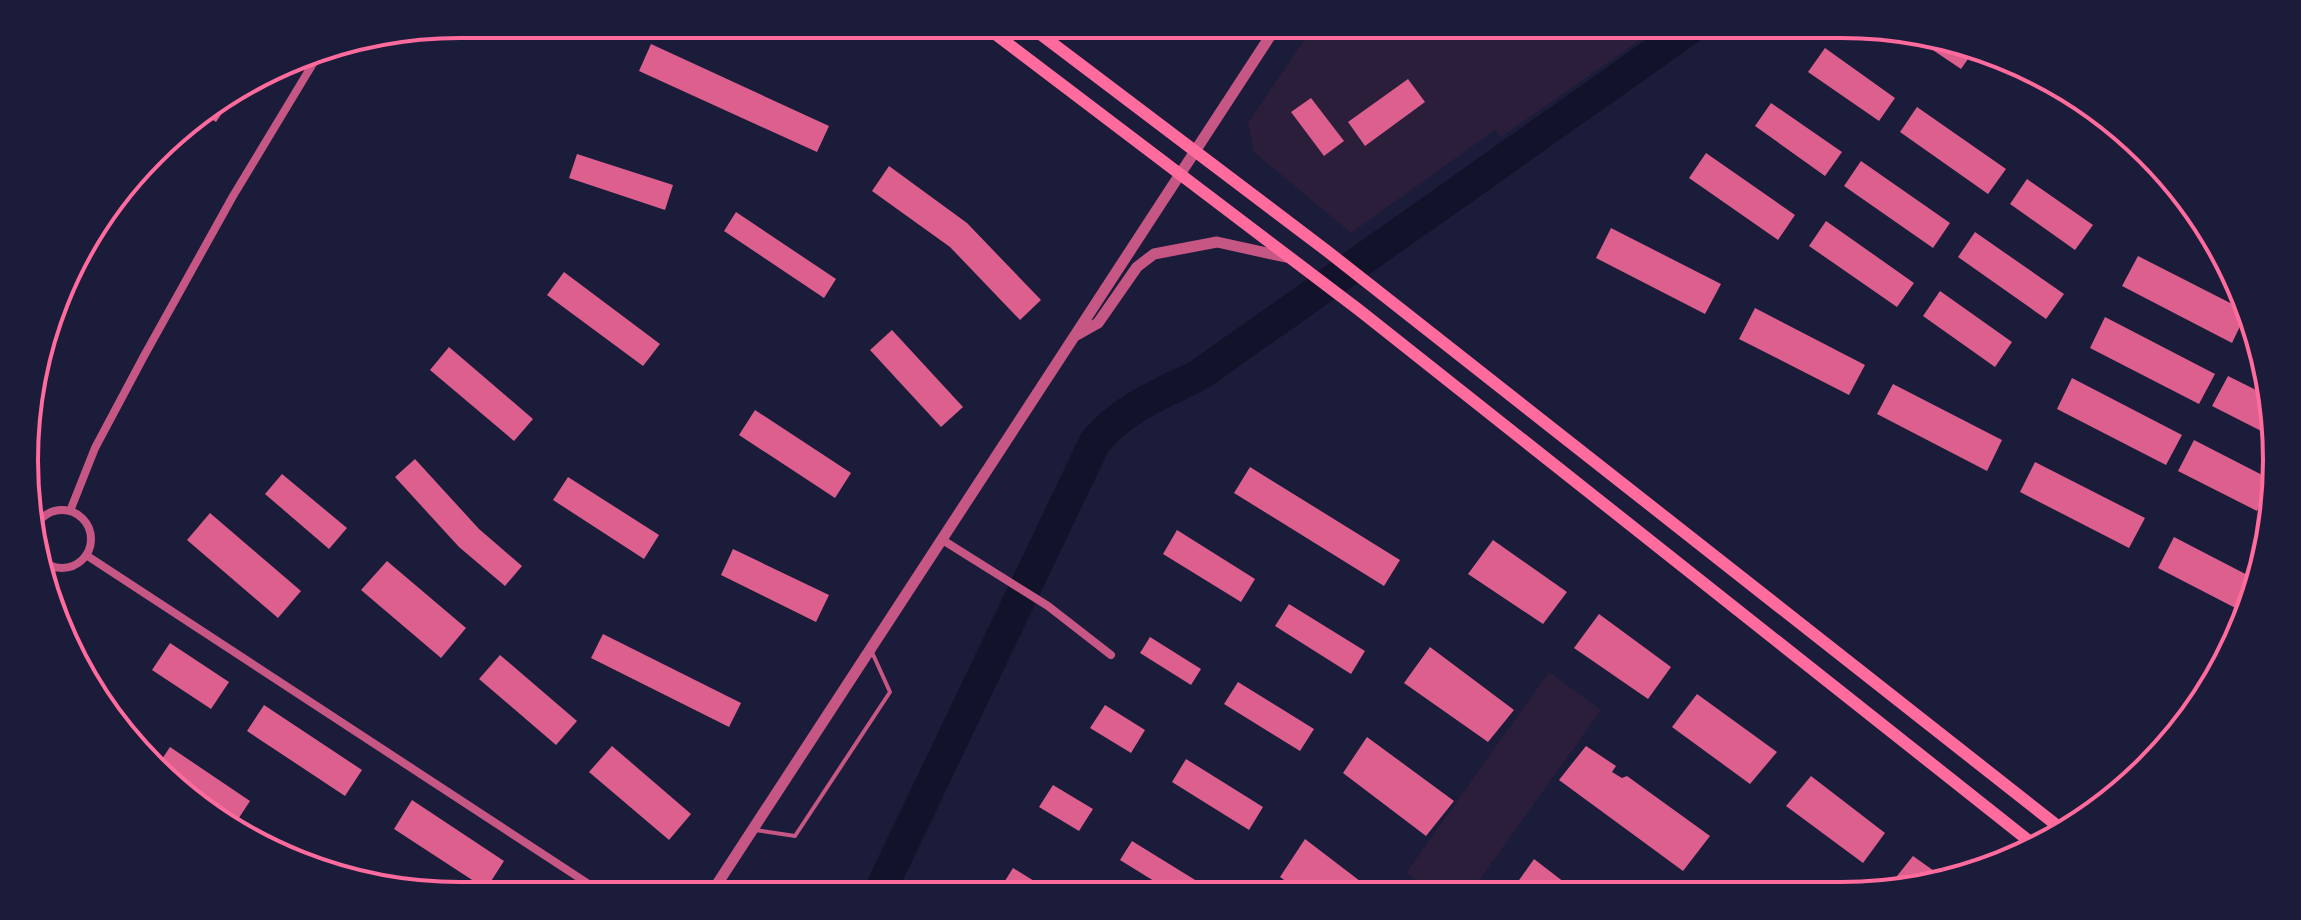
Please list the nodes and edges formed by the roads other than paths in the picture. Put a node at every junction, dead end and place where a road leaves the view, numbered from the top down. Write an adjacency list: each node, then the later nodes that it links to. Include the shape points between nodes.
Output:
1 (1001, 38): 6 (main road)
2 (1046, 38): 5 (main road)
3 (1269, 38): 5 (street)
4 (312, 65): 9 (street, via 144,356 95,448)
5 (1194, 149): 6 (street); 16 (main road)
6 (1180, 171): 7 (main road); 8 (street)
7 (1293, 258): 8 (street, via 1217,242 1154,254 1137,267 1098,323); 18 (main road)
8 (1071, 338): 11 (street)
9 (70, 511): 10 (street); 12 (street, via 89,529)
10 (42, 517)
11 (941, 539): 14 (street); 15 (street, via 1048,606)
12 (86, 555): 13 (street, via 65,568); 19 (street)
13 (53, 567)
14 (870, 648): 17 (street); 17 (lane, via 890,692 795,836)
15 (1111, 655)
16 (2054, 824)
17 (753, 829): 20 (street)
18 (2026, 839)
19 (586, 882)
20 (718, 882)

